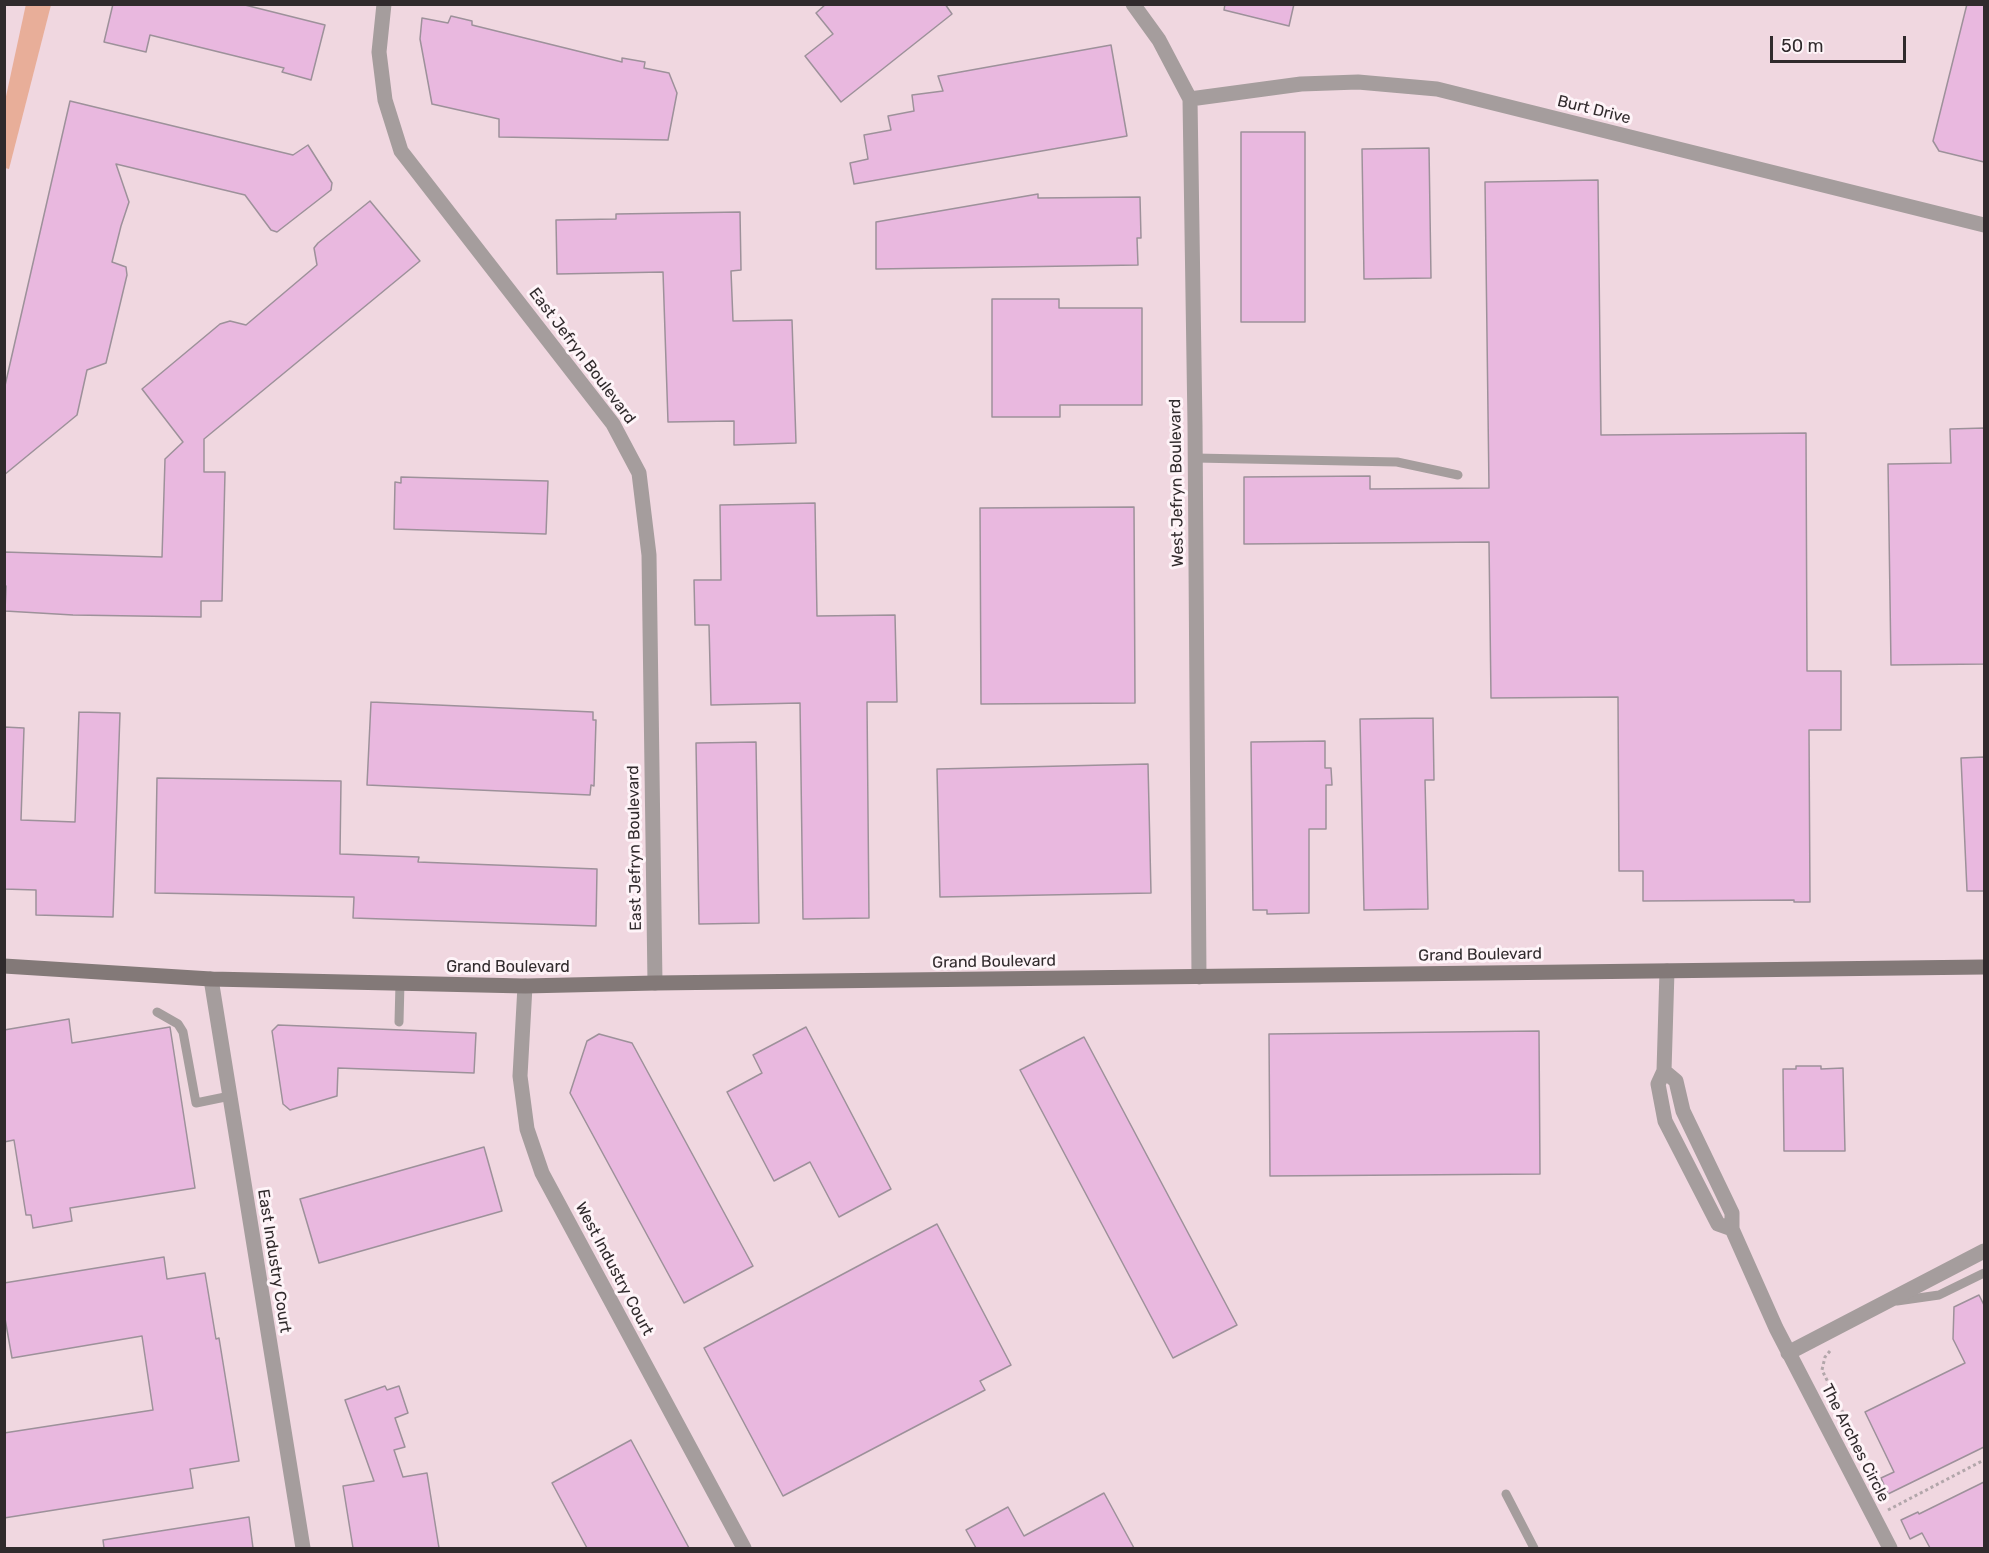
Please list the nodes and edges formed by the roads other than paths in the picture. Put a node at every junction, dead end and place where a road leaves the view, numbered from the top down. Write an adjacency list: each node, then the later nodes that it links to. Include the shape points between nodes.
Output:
1 (384, 4): 13 (street, East Jefryn Boulevard, via 379,52 385,100 401,151 614,424 639,473 648,555)
2 (1134, 4): 3 (street, West Jefryn Boulevard, via 1159,40)
3 (1190, 99): 4 (street, Burt Drive, via 1300,84 1358,82 1437,89); 5 (street, West Jefryn Boulevard)
4 (1984, 225)
5 (1195, 458): 6 (lane, via 1397,462); 10 (street, West Jefryn Boulevard)
6 (1458, 475)
7 (4, 966): 11 (street, Grand Boulevard)
8 (1984, 967): 9 (street, Grand Boulevard)
9 (1667, 971): 10 (street, Grand Boulevard); 21 (street, The Arches Circle, via 1664,1071 1658,1084 1665,1121 1718,1224 1732,1229)
10 (1199, 977): 13 (street, Grand Boulevard)
11 (211, 979): 12 (street, Grand Boulevard); 17 (street, East Industry Court)
12 (400, 983): 14 (street, Grand Boulevard); 16 (lane)
13 (655, 983): 14 (street, Grand Boulevard)
14 (525, 986): 24 (street, West Industry Court, via 520,1076 527,1129 542,1173)
15 (157, 1012): 17 (lane, via 178,1024 183,1032 196,1103)
16 (399, 1022)
17 (230, 1096): 23 (street, East Industry Court)
18 (1984, 1251): 20 (street)
19 (1984, 1273): 20 (lane, via 1939,1295)
20 (1888, 1302): 21 (street)
21 (1788, 1353): 26 (street, The Arches Circle)
22 (1506, 1494): 25 (lane)
23 (303, 1548)
24 (744, 1548)
25 (1534, 1548)
26 (1890, 1548)

